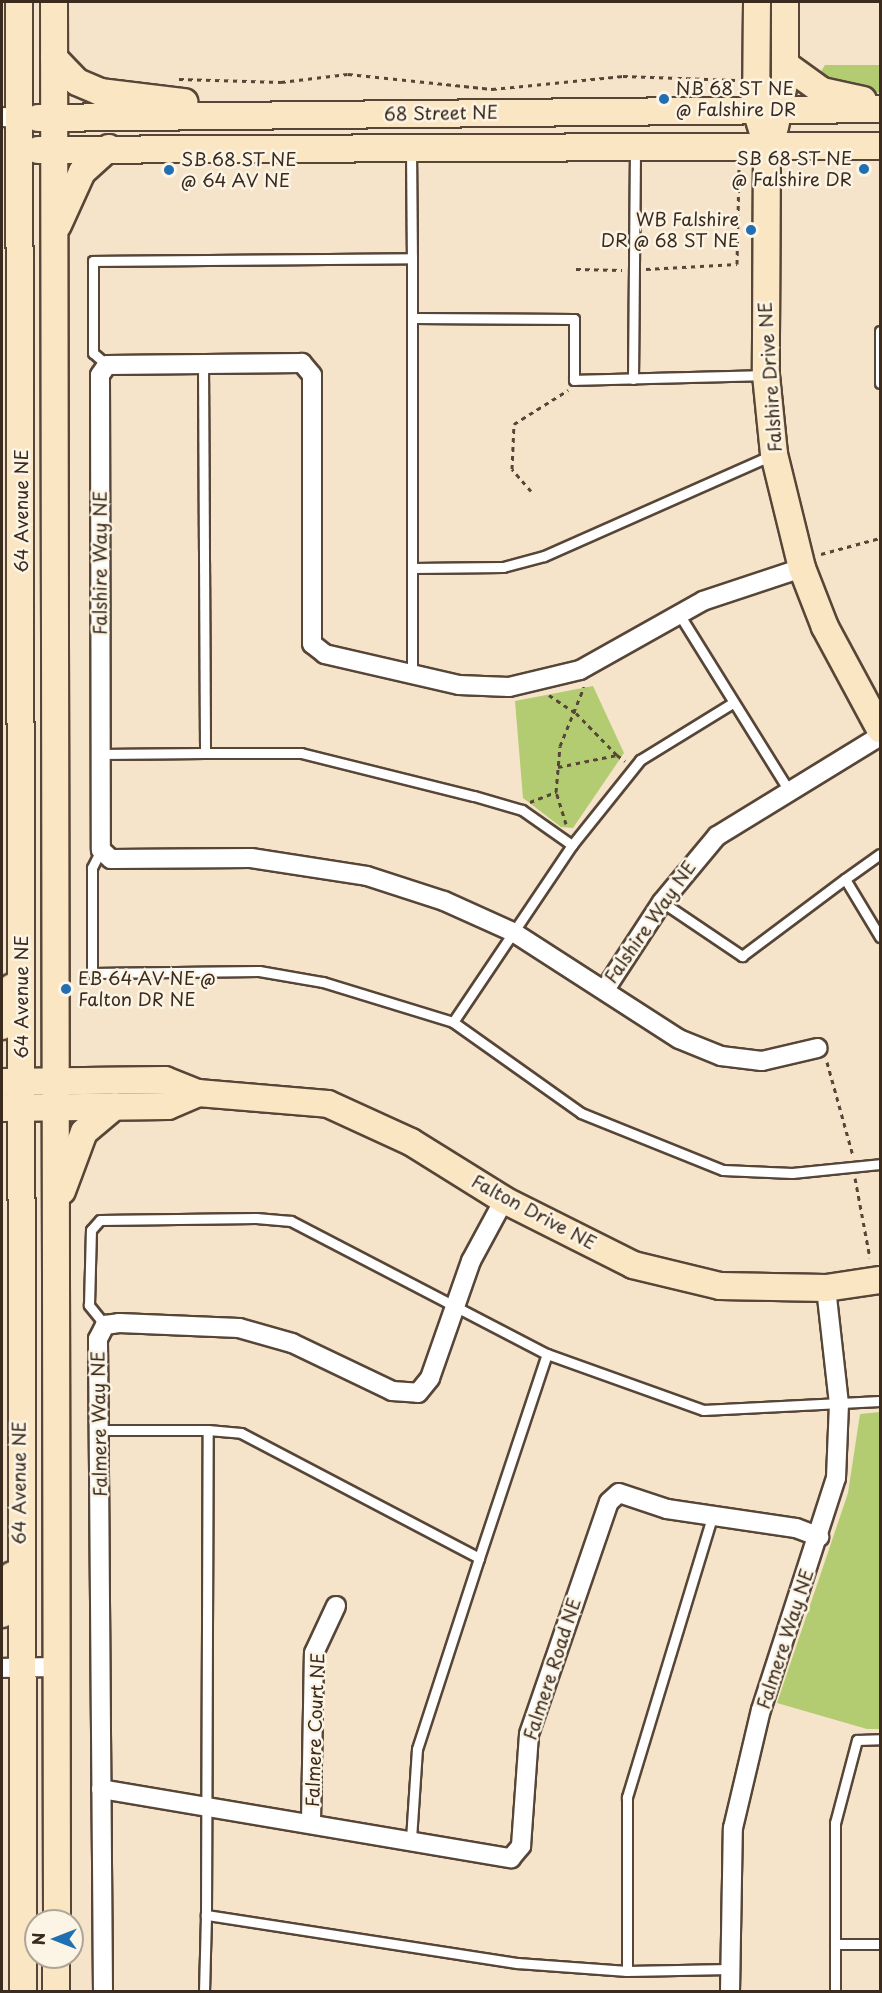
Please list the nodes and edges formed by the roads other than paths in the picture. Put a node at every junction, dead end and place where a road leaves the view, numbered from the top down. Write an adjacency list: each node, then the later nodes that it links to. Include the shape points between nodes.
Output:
1 (19, 2): 5 (main road, 64 Avenue NE)
2 (54, 2): 6 (main road, 64 Avenue NE)
3 (757, 2): 11 (main road)
4 (785, 2): 7 (main road)
5 (19, 57): 8 (main road); 14 (main road, 64 Avenue NE)
6 (54, 58): 13 (main road, via 77,82 100,92 244,108); 15 (main road, 64 Avenue NE)
7 (786, 65): 9 (main road, via 822,91); 12 (main road)
8 (2, 81)
9 (880, 103)
10 (880, 109): 12 (main road, 68 Street NE)
11 (756, 111): 12 (main road, 68 Street NE); 13 (main road, 68 Street NE); 19 (main road)
12 (782, 111): 19 (main road)
13 (266, 116): 15 (main road, 68 Street NE)
14 (11, 118): 15 (main road, 68 Street NE); 21 (main road, 64 Avenue NE)
15 (54, 118): 22 (main road, 64 Avenue NE)
16 (411, 145): 17 (main road, 68 Street NE); 20 (main road, 68 Street NE); 24 (lane)
17 (635, 146): 19 (main road, 68 Street NE); 30 (lane)
18 (880, 146): 19 (main road, 68 Street NE)
19 (767, 147): 29 (main road, Falshire Drive NE)
20 (109, 148): 22 (main road, 68 Street NE); 23 (main road, via 82,172)
21 (11, 150): 22 (main road, 68 Street NE); 50 (main road, 64 Avenue NE)
22 (53, 150): 23 (main road, 64 Avenue NE)
23 (53, 232): 55 (main road, 64 Avenue NE)
24 (412, 258): 25 (lane); 28 (lane, via 93,261 93,354)
25 (414, 318): 30 (lane, via 574,319 574,380); 34 (lane)
26 (880, 331): 31 (lane)
27 (203, 363): 28 (street); 36 (street, via 302,363 312,375 312,644 325,654); 40 (lane)
28 (107, 365): 41 (street, Falshire Way NE, via 100,375)
29 (766, 375): 30 (lane); 32 (main road, Falshire Drive NE)
30 (633, 379)
31 (880, 382)
32 (774, 454): 33 (main road, Falshire Drive NE); 34 (lane, via 544,556 504,567)
33 (812, 561): 35 (street); 38 (main road, Falshire Drive NE, via 825,627)
34 (413, 568): 36 (lane)
35 (679, 614): 36 (street, via 580,670 545,680 479,686); 37 (lane)
36 (412, 673)
37 (731, 704): 42 (lane); 43 (lane, via 634,768)
38 (880, 729)
39 (880, 736): 42 (street, Falshire Way NE)
40 (205, 753): 41 (lane); 43 (lane, via 301,753 522,810)
41 (100, 754): 44 (street, Falshire Way NE)
42 (788, 789): 47 (street, Falshire Way NE, via 717,836)
43 (568, 843): 48 (lane)
44 (101, 850): 48 (street, Falshire Way NE, via 111,859 251,858 367,876 444,901); 52 (lane, via 92,867 92,973 259,971 323,982)
45 (880, 854): 46 (lane)
46 (845, 879): 47 (lane, via 742,956); 49 (lane)
47 (662, 902): 51 (street, Falshire Way NE)
48 (513, 932): 51 (street, Falshire Way NE); 52 (lane)
49 (880, 937)
50 (21, 955): 53 (main road); 56 (main road, 64 Avenue NE)
51 (606, 988): 54 (street, via 679,1039 722,1056 762,1061)
52 (453, 1022): 61 (lane, via 581,1113 660,1149 723,1170 854,1170)
53 (2, 1026)
54 (818, 1047)
55 (55, 1081): 56 (main road, Falton Drive NE); 57 (main road, Falton Drive NE, via 165,1080); 58 (main road, 64 Avenue NE)
56 (11, 1082): 60 (main road, 64 Avenue NE)
57 (198, 1093): 59 (main road, Falton Drive NE, via 168,1106); 62 (main road, Falton Drive NE, via 328,1104 411,1142)
58 (54, 1106): 59 (main road, Falton Drive NE); 60 (main road, Falton Drive NE); 63 (main road, 64 Avenue NE)
59 (115, 1106): 63 (main road, via 84,1132)
60 (11, 1108): 75 (main road, 64 Avenue NE)
61 (880, 1164)
62 (504, 1200): 65 (main road, Falton Drive NE, via 633,1265 720,1286); 66 (street, Falmere Way NE)
63 (55, 1215): 79 (main road, 64 Avenue NE)
64 (875, 1269): 65 (main road, Falton Drive NE)
65 (826, 1288): 70 (street, Falmere Way NE)
66 (453, 1306): 67 (street, Falmere Way NE, via 430,1378 418,1393 392,1391 292,1343 239,1328); 67 (lane, via 291,1221 100,1220 91,1230 89,1305); 68 (lane)
67 (105, 1325): 71 (street, Falmere Way NE, via 98,1339)
68 (547, 1354): 70 (lane, via 703,1410); 76 (lane)
69 (880, 1401): 70 (lane)
70 (839, 1404): 74 (street, Falmere Way NE, via 836,1478)
71 (100, 1430): 72 (lane); 82 (street, Falmere Way NE)
72 (208, 1430): 76 (lane, via 241,1433); 83 (lane)
73 (712, 1517): 74 (street, Falmere Road NE, via 796,1528); 85 (street, Falmere Road NE, via 619,1493 609,1502 529,1734 521,1846 511,1858); 92 (lane, via 627,1797)
74 (819, 1537): 91 (street, Falmere Way NE, via 761,1710 733,1828)
75 (19, 1546): 78 (main road); 80 (main road, 64 Avenue NE)
76 (479, 1558): 85 (lane, via 417,1749)
77 (336, 1605): 84 (street, Falmere Court NE, via 314,1653)
78 (2, 1614)
79 (59, 1667): 80 (street); 86 (main road, 64 Avenue NE)
80 (13, 1668): 93 (main road, 64 Avenue NE)
81 (880, 1739): 88 (lane, via 857,1740 835,1823)
82 (101, 1789): 83 (street, Falmere Road NE); 95 (street, Falmere Way NE)
83 (205, 1805): 84 (street, Falmere Road NE); 87 (lane)
84 (311, 1822): 85 (street, Falmere Road NE)
85 (411, 1839)
86 (57, 1909)
87 (206, 1915): 92 (lane, via 517,1963); 96 (lane)
88 (835, 1944): 89 (lane); 98 (lane)
89 (880, 1944)
90 (56, 1969): 94 (main road)
91 (730, 1970): 92 (lane); 97 (street, Falmere Way NE)
92 (627, 1971)
93 (23, 1992)
94 (56, 1992)
95 (104, 1992)
96 (204, 1992)
97 (730, 1992)
98 (835, 1992)

